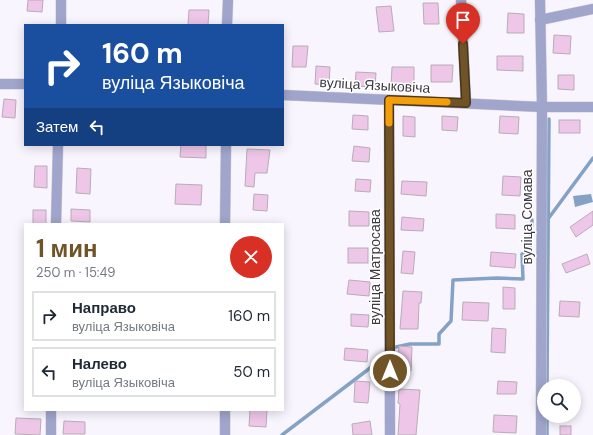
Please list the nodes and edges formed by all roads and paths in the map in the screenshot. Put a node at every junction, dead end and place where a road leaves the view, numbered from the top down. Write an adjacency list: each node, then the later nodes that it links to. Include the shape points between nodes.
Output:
1 (61, 0): 7 (street)
2 (228, 0): 8 (street)
3 (461, 0): 13 (street)
4 (540, 0): 6 (street, вуліца Сомава)
5 (593, 9): 6 (street)
6 (540, 20): 14 (street, вуліца Сомава)
7 (61, 24)
8 (228, 24)
9 (0, 84): 10 (street)
10 (24, 84)
11 (284, 95): 12 (street, вуліца Языковіча)
12 (389, 100): 13 (street, вуліца Языковіча); 24 (street, вуліца Матросава)
13 (466, 103): 14 (street, вуліца Языковіча)
14 (542, 107): 15 (street, вуліца Языковіча); 25 (street, вуліца Сомава)
15 (593, 107)
16 (58, 146): 18 (street)
17 (226, 146): 19 (street)
18 (56, 223)
19 (225, 223)
20 (52, 411): 22 (street)
21 (225, 411): 23 (street)
22 (51, 435)
23 (225, 435)
24 (390, 435)
25 (541, 435)

